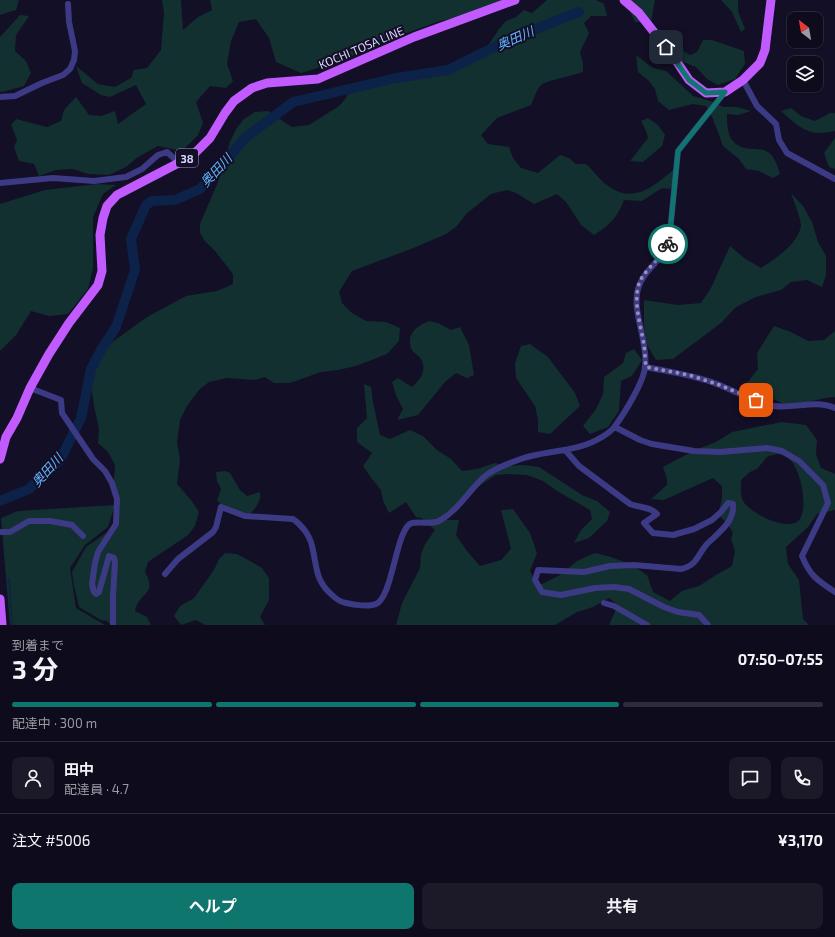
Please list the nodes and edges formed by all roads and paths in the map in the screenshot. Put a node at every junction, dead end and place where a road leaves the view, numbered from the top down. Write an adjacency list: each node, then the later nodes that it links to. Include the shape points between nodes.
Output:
1 (624, 0): 6 (main road, via 639,13 689,80 706,93)
2 (510, 1): 8 (main road, KOCHI TOSA LINE / 38, via 414,37 318,79 268,82 252,88 234,101 210,138 192,156)
3 (769, 1): 5 (main road, via 765,50 760,63)
4 (68, 4): 7 (street, via 75,51 70,69 63,75 15,96)
5 (743, 80): 6 (main road); 9 (street, via 757,106 776,124 779,140 787,153)
6 (725, 92): 11 (street, via 678,151 668,244 664,253 640,281 637,302)
7 (0, 97)
8 (178, 162): 10 (street, via 167,152 158,155 142,169 126,177 94,181 53,178); 12 (main road, KOCHI TOSA LINE / 38, via 117,195 107,206 100,234 102,271 98,285 68,323)
9 (835, 179)
10 (0, 183)
11 (646, 367): 13 (street, via 689,375 775,406 822,404); 14 (street, via 635,393)
12 (30, 388): 16 (main road, KOCHI TOSA LINE / 38, via 18,418 6,437); 24 (street, via 61,400 62,413 112,483 117,499 116,524 98,552 92,584 94,592 100,592 109,556 114,558)
13 (835, 408)
14 (615, 427): 15 (street, via 593,443); 20 (street, via 652,444 720,452 767,448 782,451 799,461 823,485 828,503 802,556 807,570)
15 (565, 450): 19 (street, via 519,460 501,467 485,476 447,516 437,522 412,523 407,526 382,599 376,604 345,603 337,600 326,590 319,578 312,545 300,524 293,519 245,516 221,507 213,532 178,559); 26 (street, via 579,466 630,504 652,508 657,514 644,523 653,533 673,535 694,529 712,520 728,503 733,504 733,508 725,528 689,567 681,569 634,565 610,566 584,572 538,570 535,580 542,592 560,595 595,588 628,589 664,607 699,615)
16 (0, 460)
17 (0, 532): 18 (street, via 10,532 29,521 50,521 72,526)
18 (83, 536)
19 (165, 574)
20 (835, 592)
21 (0, 599): 23 (main road)
22 (604, 603): 25 (street)
23 (2, 625)
24 (113, 625)
25 (648, 625)
26 (708, 625)

